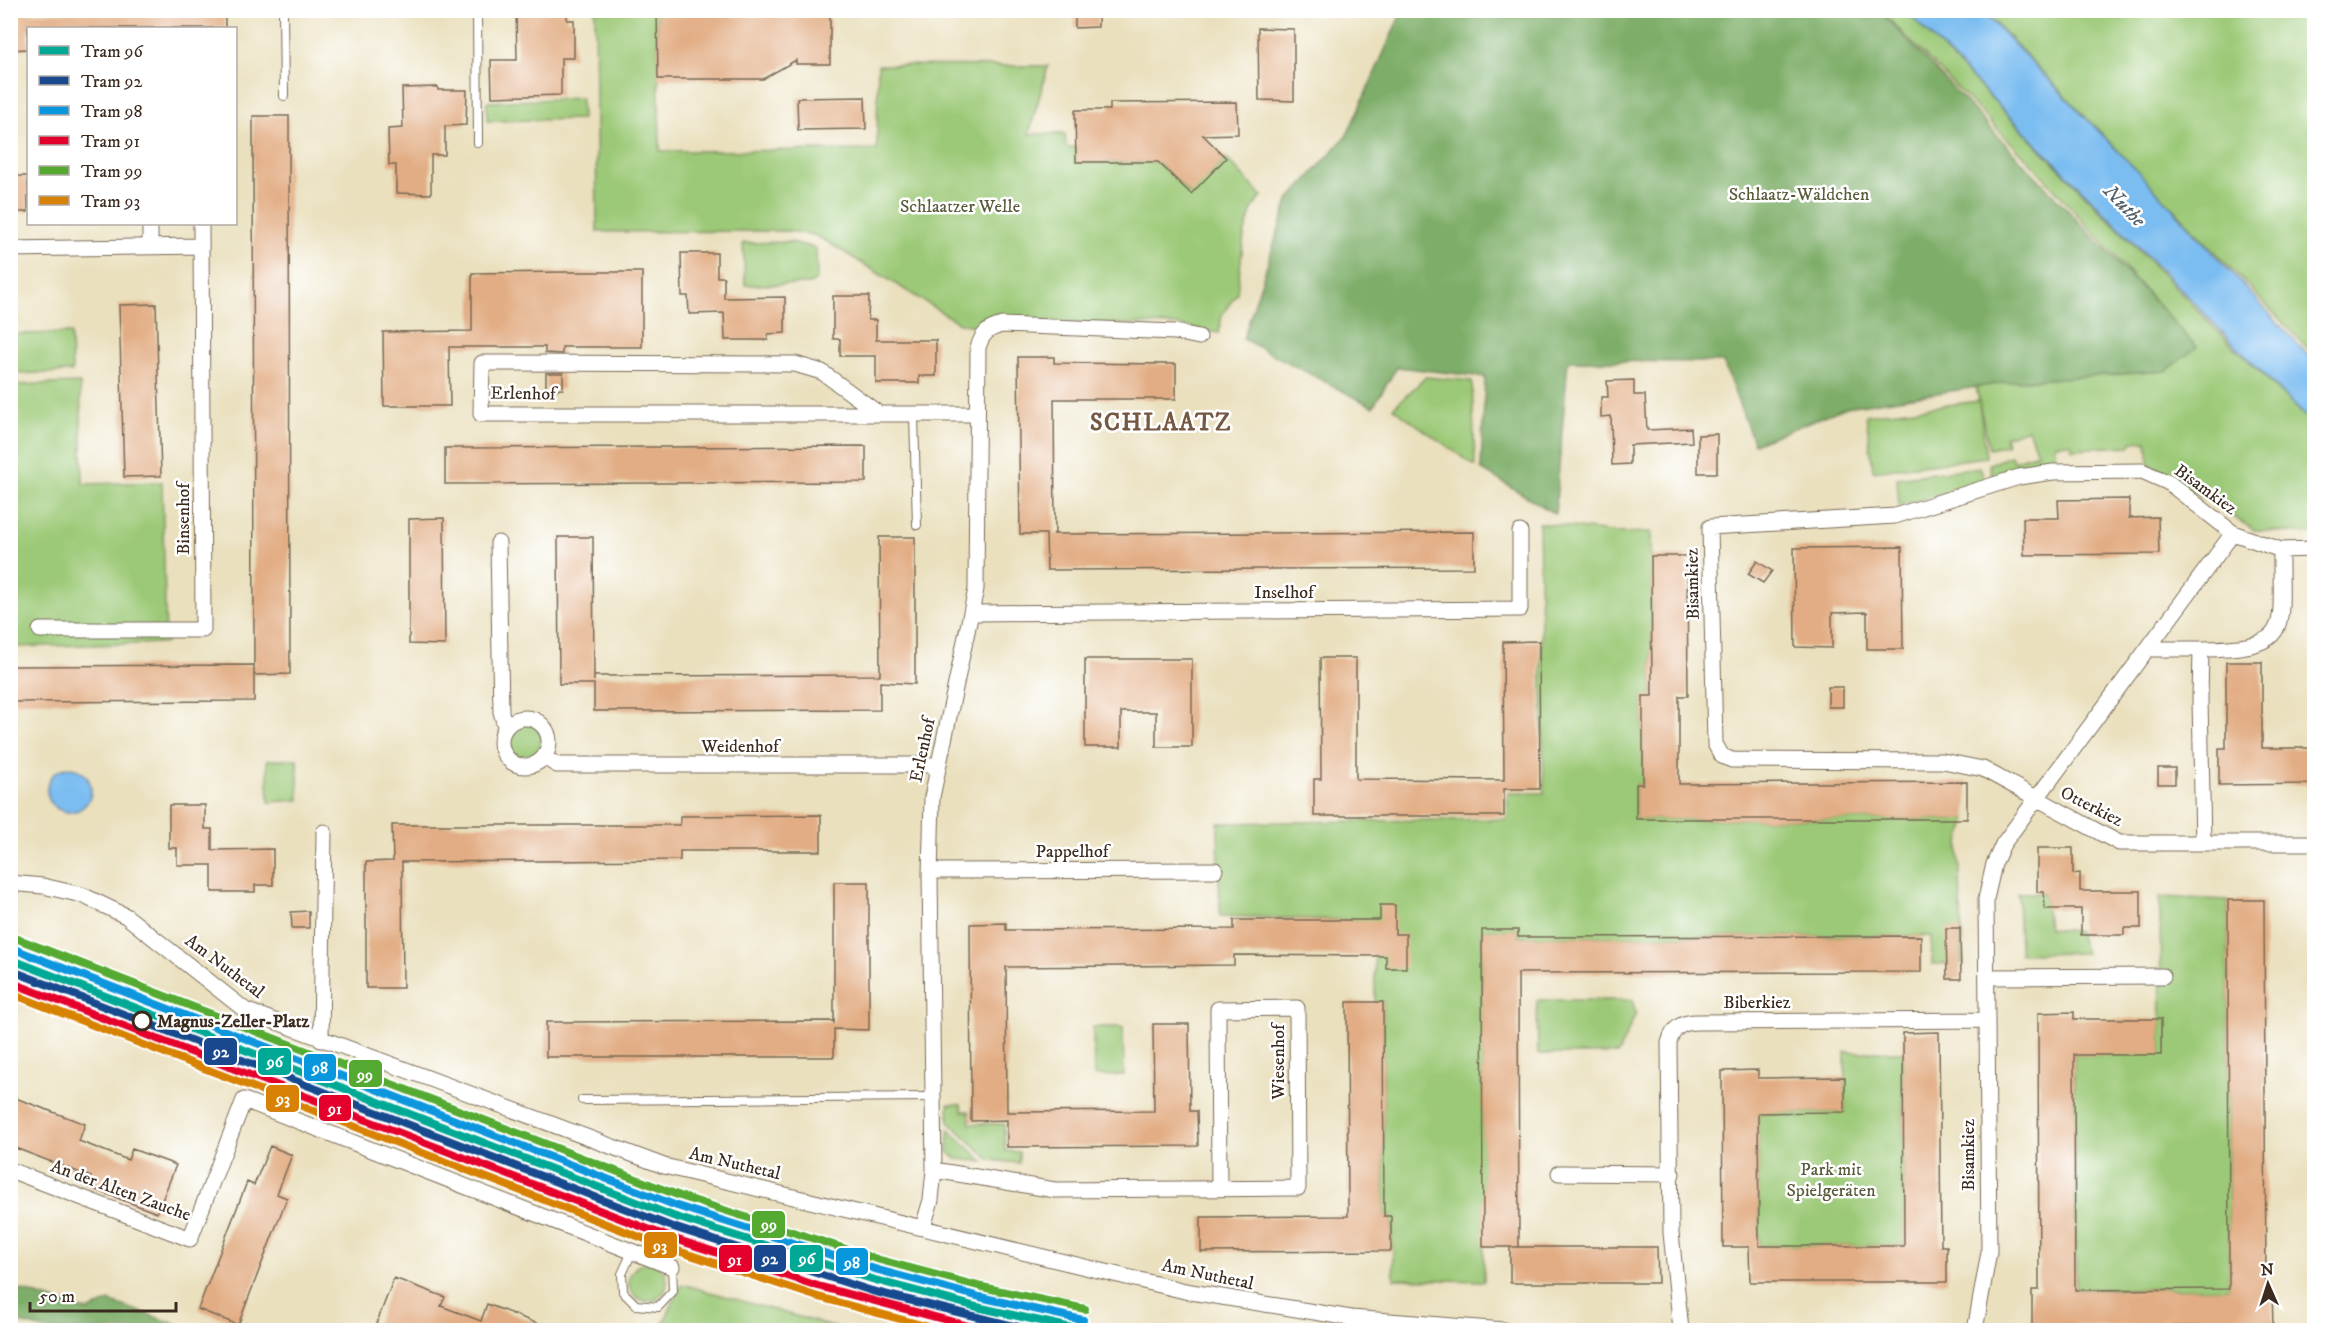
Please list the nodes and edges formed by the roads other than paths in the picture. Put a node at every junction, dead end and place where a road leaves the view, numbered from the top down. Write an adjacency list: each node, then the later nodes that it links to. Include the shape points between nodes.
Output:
1 (284, 10): 3 (lane)
2 (477, 10): 4 (lane)
3 (284, 96)
4 (478, 143)
5 (150, 225): 8 (street)
6 (201, 225): 7 (street, Binsenhof)
7 (201, 246): 8 (street); 21 (street, Binsenhof, via 203,630)
8 (150, 247): 9 (street)
9 (10, 249)
10 (1199, 337): 12 (street, Erlenhof, via 1175,332 989,328 978,348)
11 (878, 413): 11 (street, Erlenhof, via 822,372 795,364 482,363 481,414); 13 (street, Erlenhof)
12 (976, 414): 13 (street, Erlenhof); 20 (street, Erlenhof, via 976,589)
13 (914, 415): 14 (lane)
14 (917, 525)
15 (1520, 532): 20 (street, Inselhof, via 1520,609)
16 (2233, 533): 19 (street, Bisamkiez); 22 (street, Bisamkiez); 27 (street, Bisamkiez, via 2169,483 2142,471 2053,472 2019,477 1895,516 1710,527 1715,744 1722,756 1732,760 1943,761 1983,769)
17 (498, 543): 24 (street, via 501,712)
18 (2314, 549): 19 (street, Bisamkiez)
19 (2281, 550): 23 (street, via 2280,624 2269,640 2250,647)
20 (972, 613): 26 (street, Erlenhof)
21 (40, 630)
22 (2148, 649): 23 (street); 27 (street, Bisamkiez)
23 (2201, 649): 29 (street)
24 (505, 726): 25 (street, via 521,717 543,725 549,745); 25 (street, via 500,746 506,758 526,766)
25 (544, 757): 26 (street, Weidenhof, via 557,765)
26 (938, 765): 32 (street, Erlenhof, via 932,798)
27 (2037, 799): 29 (street, Otterkiez, via 2119,843); 35 (street, Bisamkiez, via 2003,844 1994,864 1986,899)
28 (324, 832): 37 (street)
29 (2204, 843): 30 (street, Otterkiez)
30 (2314, 843)
31 (1215, 870): 32 (street, Pappelhof)
32 (930, 871): 38 (street, Erlenhof)
33 (10, 883): 37 (street, Am Nuthetal, via 82,896 126,916 245,1010)
34 (2163, 976): 35 (street)
35 (1987, 977): 36 (street, Bisamkiez)
36 (1987, 1020): 43 (street, Biberkiez, via 1687,1022 1677,1027 1669,1043); 50 (street, Bisamkiez, via 1989,1252)
37 (321, 1040): 45 (street, Am Nuthetal, via 664,1166)
38 (932, 1097): 39 (lane); 41 (street, Erlenhof)
39 (582, 1100)
40 (10, 1170): 46 (street, An der Alten Zauche, via 190,1239 244,1100)
41 (934, 1170): 44 (street, Wiesenhof, via 1055,1190); 45 (street, Erlenhof)
42 (1559, 1173): 43 (street)
43 (1672, 1174): 49 (street, Biberkiez, via 1671,1233)
44 (1219, 1188): 44 (street, Wiesenhof, via 1298,1188 1297,1008 1218,1009)
45 (923, 1227): 48 (street, Am Nuthetal, via 1185,1291 1425,1326)
46 (632, 1252): 47 (street, An der Alten Zauche); 47 (lane, via 622,1274 623,1292 636,1305 658,1307 673,1291)
47 (672, 1267)
48 (1504, 1330)
49 (1681, 1330)
50 (1975, 1330)

